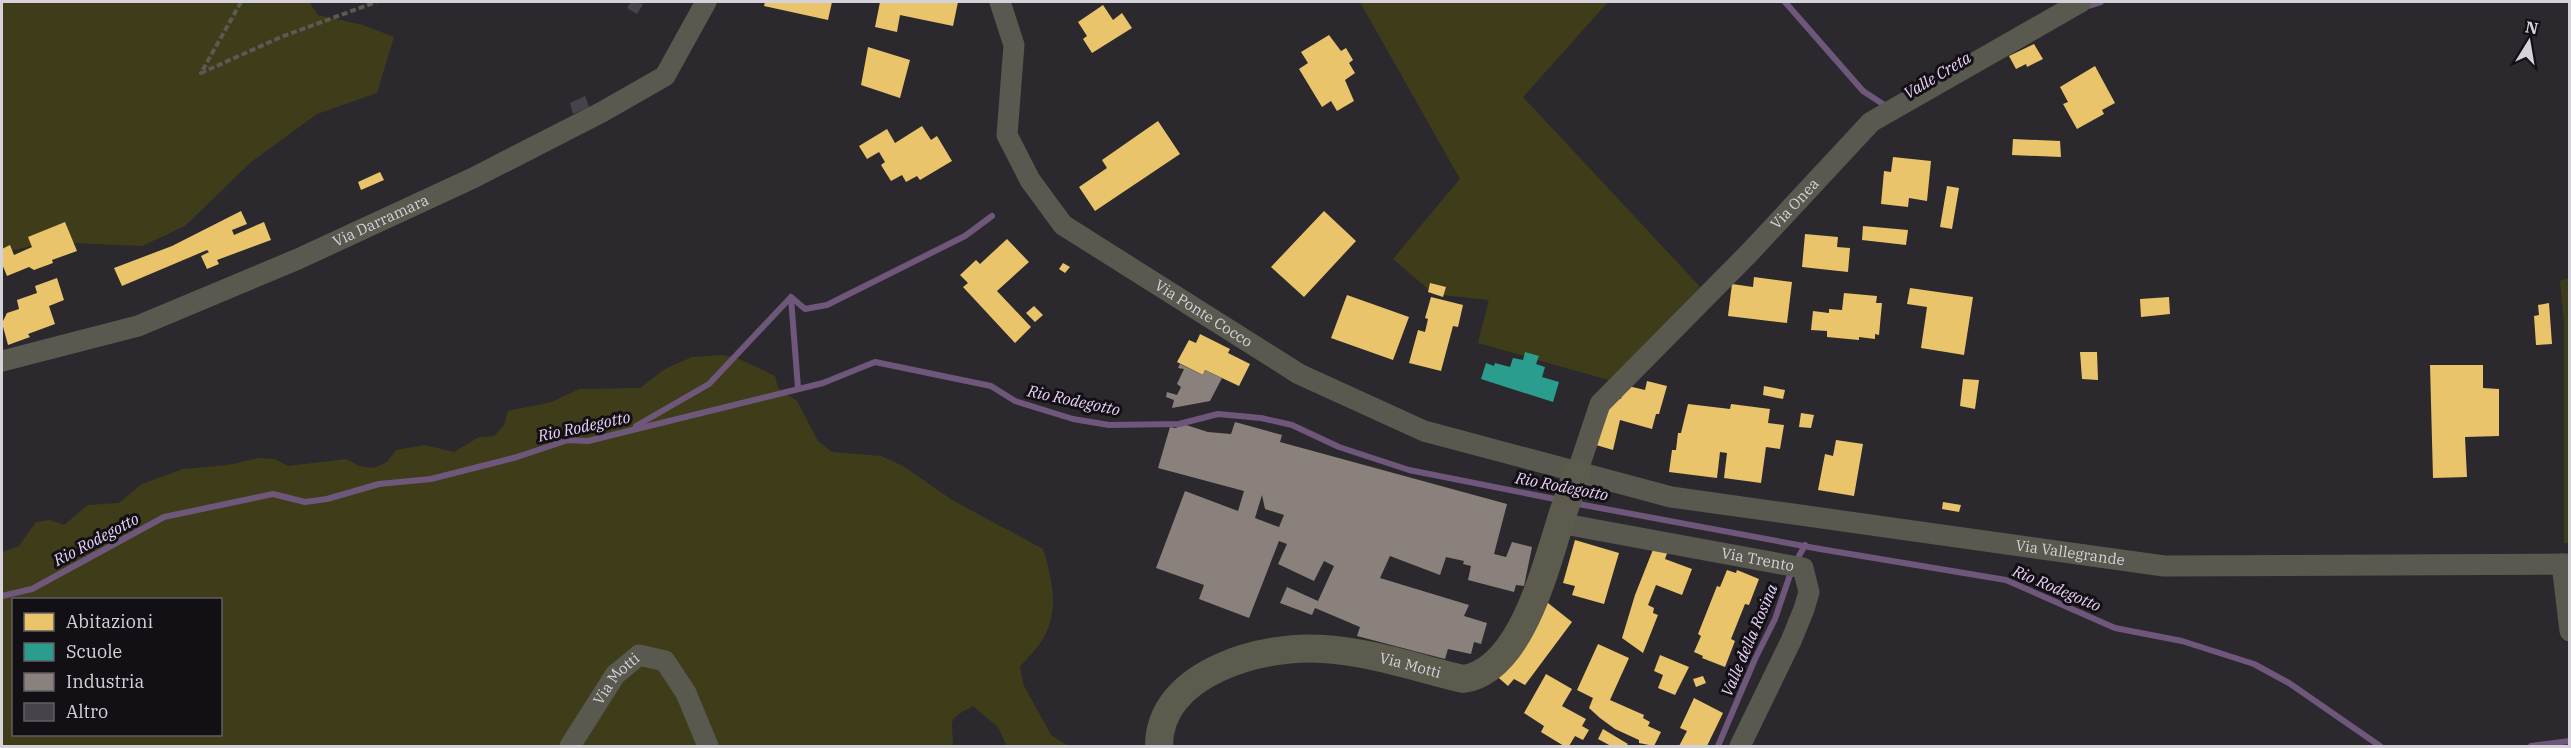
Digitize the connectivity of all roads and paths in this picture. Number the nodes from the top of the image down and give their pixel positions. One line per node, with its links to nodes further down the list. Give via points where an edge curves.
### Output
1 (241, 2): 2 (path, via 201,73 281,37)
2 (376, 2)
3 (706, 2): 6 (street, Via Darramara, via 665,75 506,162 298,259 138,326)
4 (1000, 2): 7 (street, Via Ponte Cocco, via 1014,45 1007,135 1030,180 1063,225 1299,374)
5 (2081, 2): 7 (street, Via Onea, via 1871,122 1600,404)
6 (2, 361)
7 (1568, 500): 8 (street, Via Vallegrande, via 1671,497 2164,566); 12 (street, Via Motti, via 1530,613 1488,671 1476,678 1463,679 1325,649 1257,655 1207,672 1178,696 1167,713); 13 (street, Via Trento, via 1794,566 1809,592 1791,641)
8 (2566, 564): 9 (street)
9 (2570, 631)
10 (570, 747): 11 (street, Via Motti, via 615,675 639,655 665,661 686,693)
11 (708, 747)
12 (1159, 747)
13 (1740, 747)

